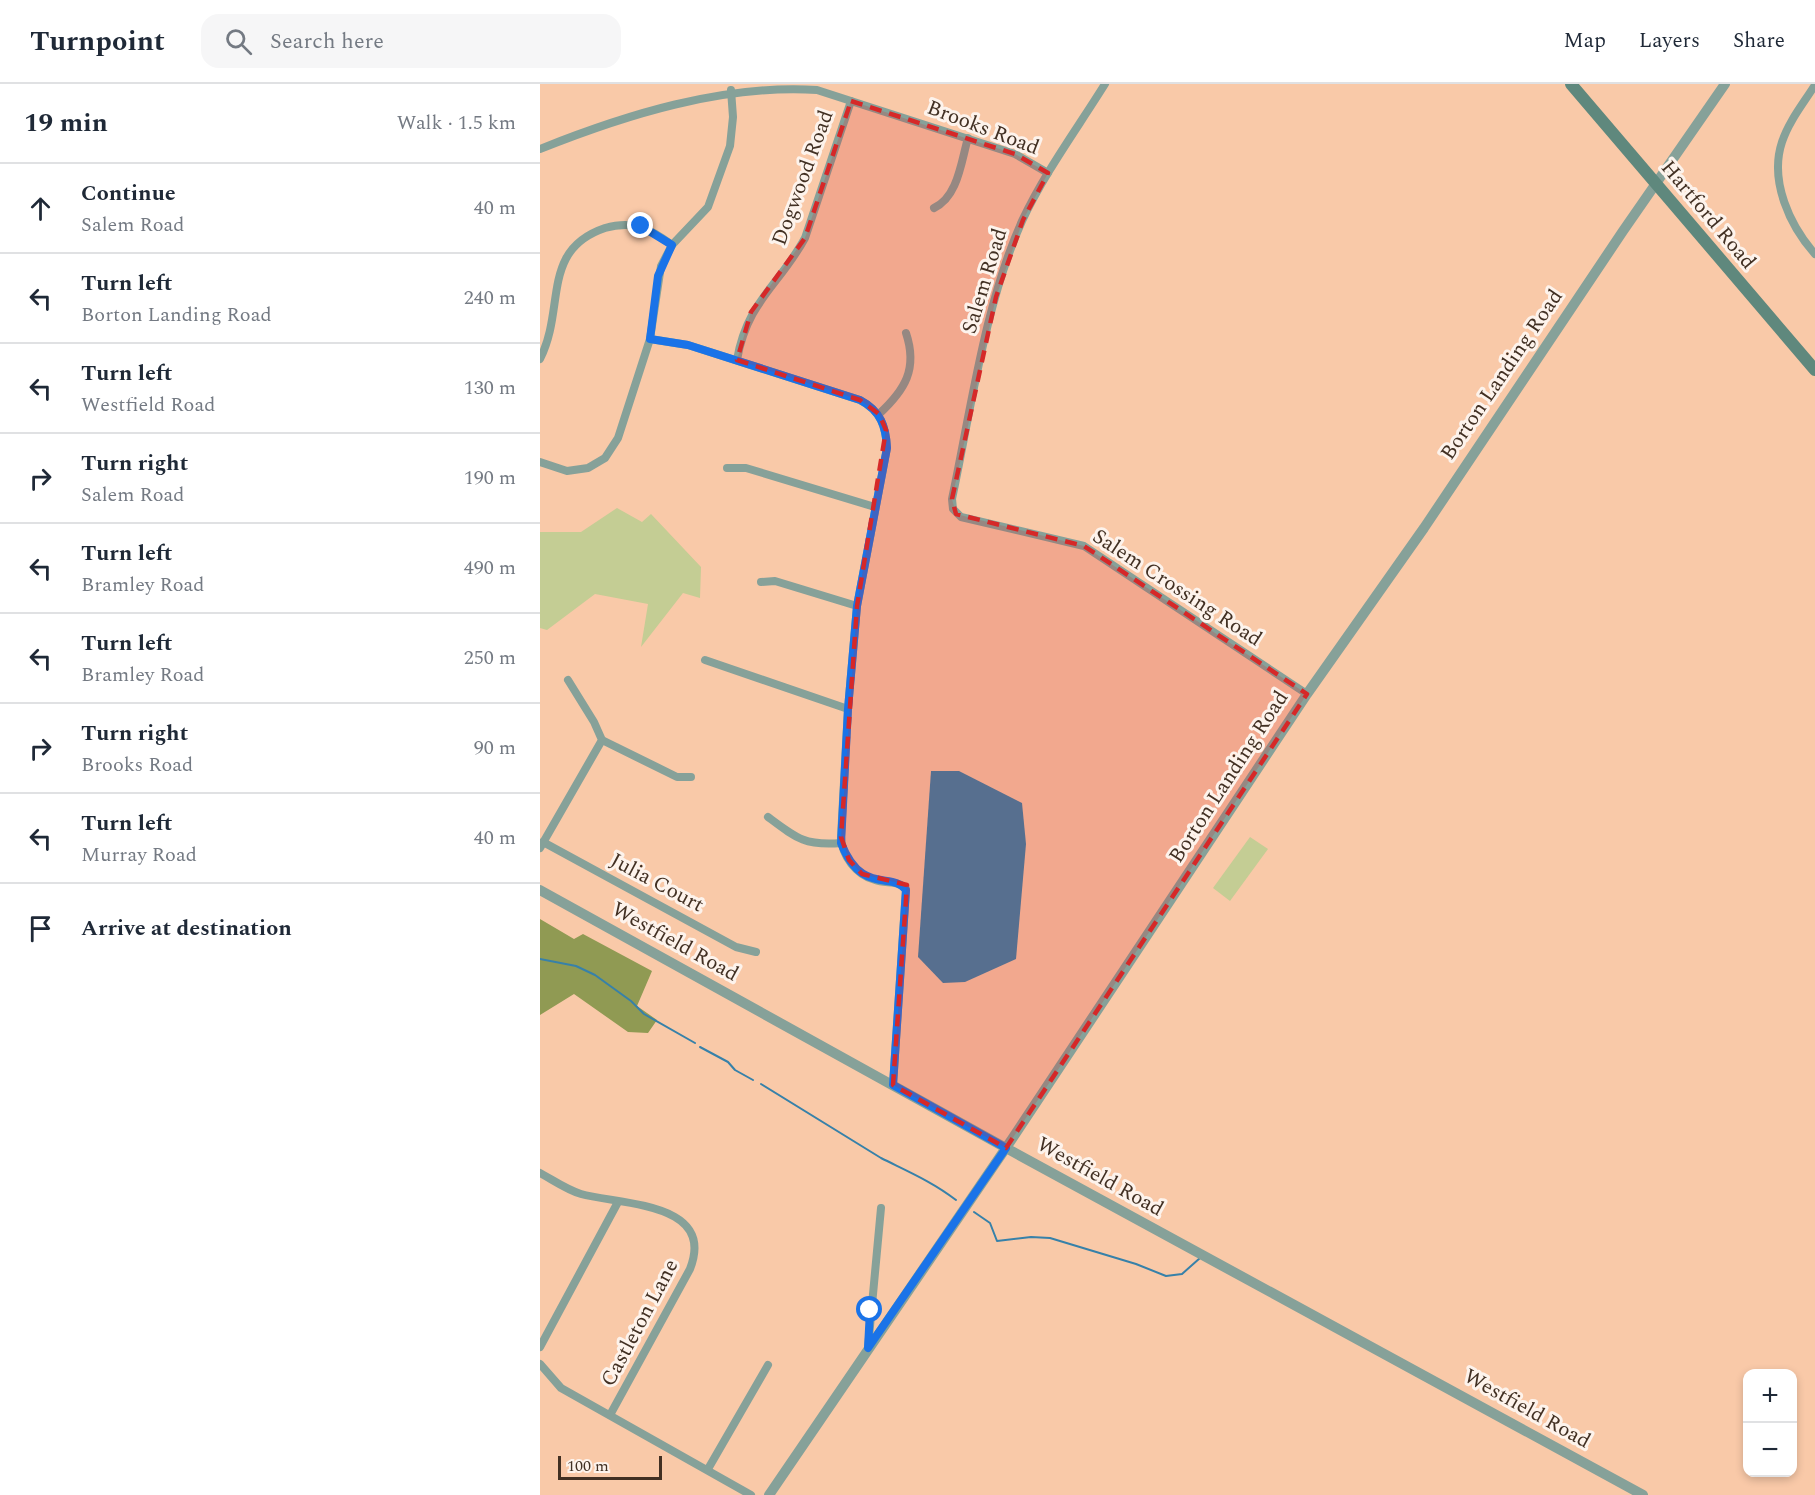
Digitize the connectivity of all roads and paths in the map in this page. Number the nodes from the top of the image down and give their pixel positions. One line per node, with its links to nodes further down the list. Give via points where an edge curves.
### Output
1 (1105, 84): 9 (street, Salem Road)
2 (1571, 84): 10 (main road, Hartford Road)
3 (1725, 84): 10 (street, Borton Landing Road)
4 (1815, 85): 13 (street, via 1793,117 1781,143 1779,162 1780,187 1789,213 1799,237)
5 (731, 90): 6 (street, Brooks Road, via 797,86); 8 (street, Brooks Road, via 675,100); 12 (street, via 729,146 708,207)
6 (851, 101): 7 (street, Brooks Road); 17 (street, Dogwood Road, via 805,238 751,312)
7 (968, 138): 9 (street, Brooks Road, via 1015,154); 11 (street, via 955,186 945,203)
8 (540, 149)
9 (1048, 172): 23 (street, Salem Road, via 1023,220 1001,276 954,487)
10 (1656, 184): 18 (main road, Hartford Road); 28 (street, Borton Landing Road)
11 (934, 208)
12 (672, 245): 15 (street, via 658,276); 16 (street, via 630,223 596,231 573,244 557,274 550,329)
13 (1815, 254)
14 (906, 333): 19 (street, via 911,349 905,384 898,397)
15 (650, 339): 17 (street, via 688,345); 20 (street, via 618,438 605,458 574,471)
16 (540, 359)
17 (737, 360): 19 (street, via 860,400)
18 (1815, 370)
19 (879, 414): 22 (street, via 886,430 887,448)
20 (540, 462)
21 (727, 468): 22 (street, via 746,468)
22 (875, 507): 25 (street)
23 (953, 509): 28 (street, Salem Crossing Road, via 961,517 1084,546)
24 (760, 582): 25 (street, via 775,581)
25 (857, 606): 29 (street)
26 (705, 660): 29 (street)
27 (568, 681): 30 (street)
28 (1307, 694): 38 (street, Borton Landing Road)
29 (848, 709): 33 (street)
30 (602, 740): 31 (street, via 677,777); 34 (street)
31 (691, 777)
32 (768, 817): 33 (street, via 802,841)
33 (841, 843): 37 (street, via 862,874 903,886 907,893)
34 (542, 845): 36 (street, Julia Court, via 736,946)
35 (540, 890): 37 (street, Westfield Road)
36 (756, 952)
37 (893, 1085): 38 (street, Westfield Road)
38 (1006, 1148): 43 (street, Borton Landing Road); 50 (street, Westfield Road)
39 (540, 1173): 40 (street, Castleton Lane, via 577,1193)
40 (618, 1202): 42 (street); 46 (street, Castleton Lane, via 675,1216 689,1229 695,1250 690,1269)
41 (881, 1208): 43 (street)
42 (540, 1347)
43 (868, 1348): 49 (street, Borton Landing Road)
44 (540, 1364): 46 (street, via 561,1388)
45 (768, 1365): 47 (street)
46 (610, 1415): 47 (street)
47 (708, 1469): 48 (street)
48 (751, 1495)
49 (770, 1495)
50 (1643, 1495)

